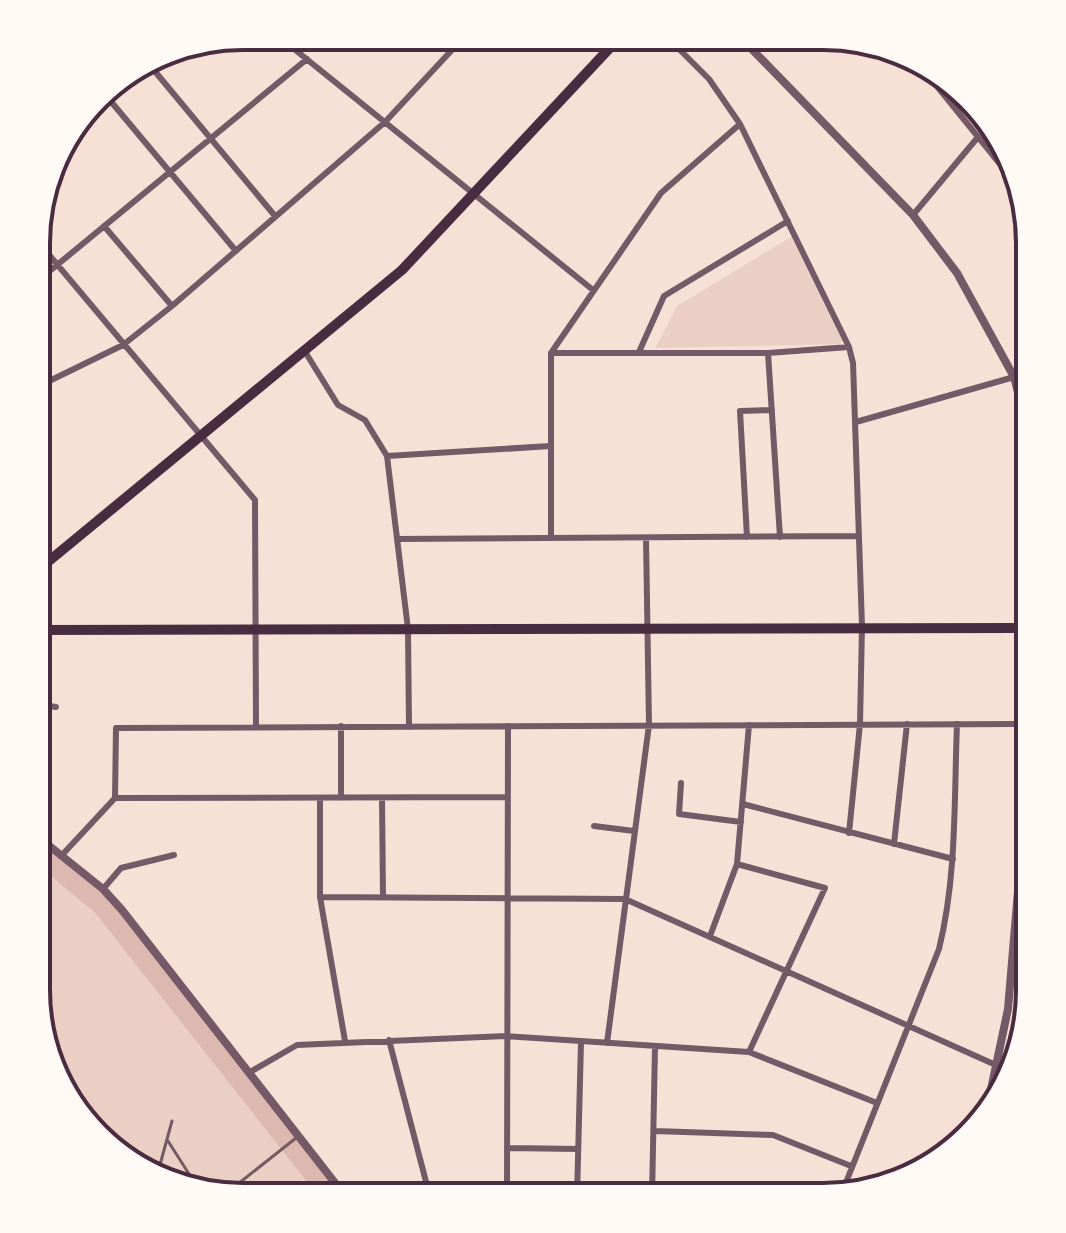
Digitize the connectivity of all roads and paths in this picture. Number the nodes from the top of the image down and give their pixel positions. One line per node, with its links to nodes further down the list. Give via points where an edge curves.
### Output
1 (296, 50): 6 (street)
2 (452, 50): 10 (street)
3 (608, 50): 17 (highway)
4 (680, 50): 11 (street, via 709,79)
5 (753, 50): 18 (street)
6 (307, 59): 10 (street); 13 (street)
7 (155, 72): 13 (street)
8 (944, 94): 12 (street)
9 (112, 102): 16 (street)
10 (385, 122): 17 (street); 19 (street)
11 (740, 124): 20 (street); 26 (street, via 661,193)
12 (978, 137): 14 (street); 18 (street)
13 (210, 138): 16 (street); 19 (street)
14 (994, 157): 15 (street)
15 (997, 160)
16 (170, 172): 21 (street); 22 (street)
17 (474, 196): 26 (street); 30 (highway, via 402,270)
18 (913, 215): 34 (street, via 957,273)
19 (275, 216): 22 (street)
20 (788, 221): 29 (street); 31 (street, via 664,296)
21 (104, 226): 24 (street); 27 (street)
22 (236, 251): 27 (street)
23 (50, 256): 24 (street)
24 (57, 264): 25 (street); 28 (street)
25 (50, 270)
26 (593, 290): 32 (street)
27 (172, 306): 28 (street)
28 (123, 345): 35 (street); 39 (street)
29 (849, 347): 33 (street); 38 (street)
30 (304, 350): 39 (highway); 41 (street, via 338,405 365,420)
31 (639, 352): 32 (street); 33 (street)
32 (551, 353): 40 (street)
33 (768, 353): 37 (street)
34 (1014, 377): 36 (street); 38 (street)
35 (50, 381)
36 (1016, 385)
37 (772, 410): 43 (street, via 740,411); 44 (street)
38 (856, 422): 42 (street)
39 (201, 437): 48 (highway); 54 (street, via 255,500)
40 (551, 446): 41 (street); 45 (street)
41 (387, 456): 47 (street)
42 (858, 536): 44 (street); 49 (street)
43 (747, 537): 44 (street); 46 (street)
44 (780, 537)
45 (551, 538): 46 (street); 47 (street)
46 (646, 538): 50 (street)
47 (397, 539): 52 (street)
48 (50, 560)
49 (862, 626): 50 (highway); 51 (highway); 57 (street)
50 (647, 627): 52 (highway); 62 (street)
51 (1016, 628)
52 (408, 629): 54 (highway); 66 (street)
53 (50, 630): 54 (highway)
54 (255, 630): 61 (street)
55 (50, 706): 56 (street)
56 (56, 707)
57 (860, 724): 58 (street); 63 (street); 77 (street)
58 (907, 724): 59 (street); 78 (street)
59 (957, 724): 60 (street); 82 (street)
60 (1016, 724)
61 (256, 725): 64 (street); 69 (street, via 116,728)
62 (649, 725): 63 (street); 65 (street); 76 (street)
63 (749, 725): 73 (street)
64 (341, 726): 66 (street); 70 (street)
65 (508, 726): 66 (street); 68 (street)
66 (409, 727)
67 (681, 783): 74 (street, via 679,814)
68 (507, 797): 71 (street); 85 (street)
69 (115, 798): 72 (street); 80 (street)
70 (341, 798): 71 (street); 72 (street)
71 (382, 798): 87 (street)
72 (320, 799): 86 (street)
73 (743, 804): 74 (street); 77 (street)
74 (741, 822): 83 (street)
75 (594, 826): 76 (street)
76 (634, 831): 88 (street)
77 (849, 833): 78 (street)
78 (894, 844): 82 (street)
79 (50, 846): 80 (street)
80 (62, 855): 84 (street)
81 (174, 855): 84 (street, via 121,868)
82 (953, 859): 92 (street, via 939,949)
83 (737, 864): 90 (street); 91 (street, via 825,888)
84 (103, 889): 101 (street)
85 (507, 896): 87 (street); 88 (street); 93 (street)
86 (320, 897): 87 (street); 95 (street)
87 (383, 897)
88 (625, 899): 90 (street); 97 (street)
89 (1016, 914): 100 (street)
90 (710, 936): 91 (street)
91 (785, 970): 92 (street); 99 (street)
92 (910, 1028): 100 (street); 103 (street)
93 (506, 1036): 94 (street); 96 (street); 108 (street)
94 (389, 1040): 95 (street); 116 (street)
95 (345, 1041): 101 (street, via 297,1045)
96 (581, 1042): 97 (street); 109 (street)
97 (607, 1043): 98 (street)
98 (655, 1047): 99 (street); 105 (street)
99 (749, 1052): 103 (street)
100 (997, 1067): 102 (street)
101 (250, 1072): 106 (street)
102 (994, 1078)
103 (877, 1103): 111 (street)
104 (172, 1121): 107 (lane)
105 (655, 1131): 111 (street, via 773,1135); 119 (street)
106 (299, 1135): 114 (lane); 115 (street)
107 (168, 1140): 110 (lane); 112 (lane)
108 (507, 1148): 109 (street); 117 (street)
109 (578, 1149): 118 (street)
110 (160, 1164)
111 (851, 1166): 113 (street)
112 (190, 1175)
113 (846, 1181)
114 (239, 1183)
115 (335, 1183)
116 (426, 1183)
117 (507, 1183)
118 (577, 1183)
119 (653, 1183)

